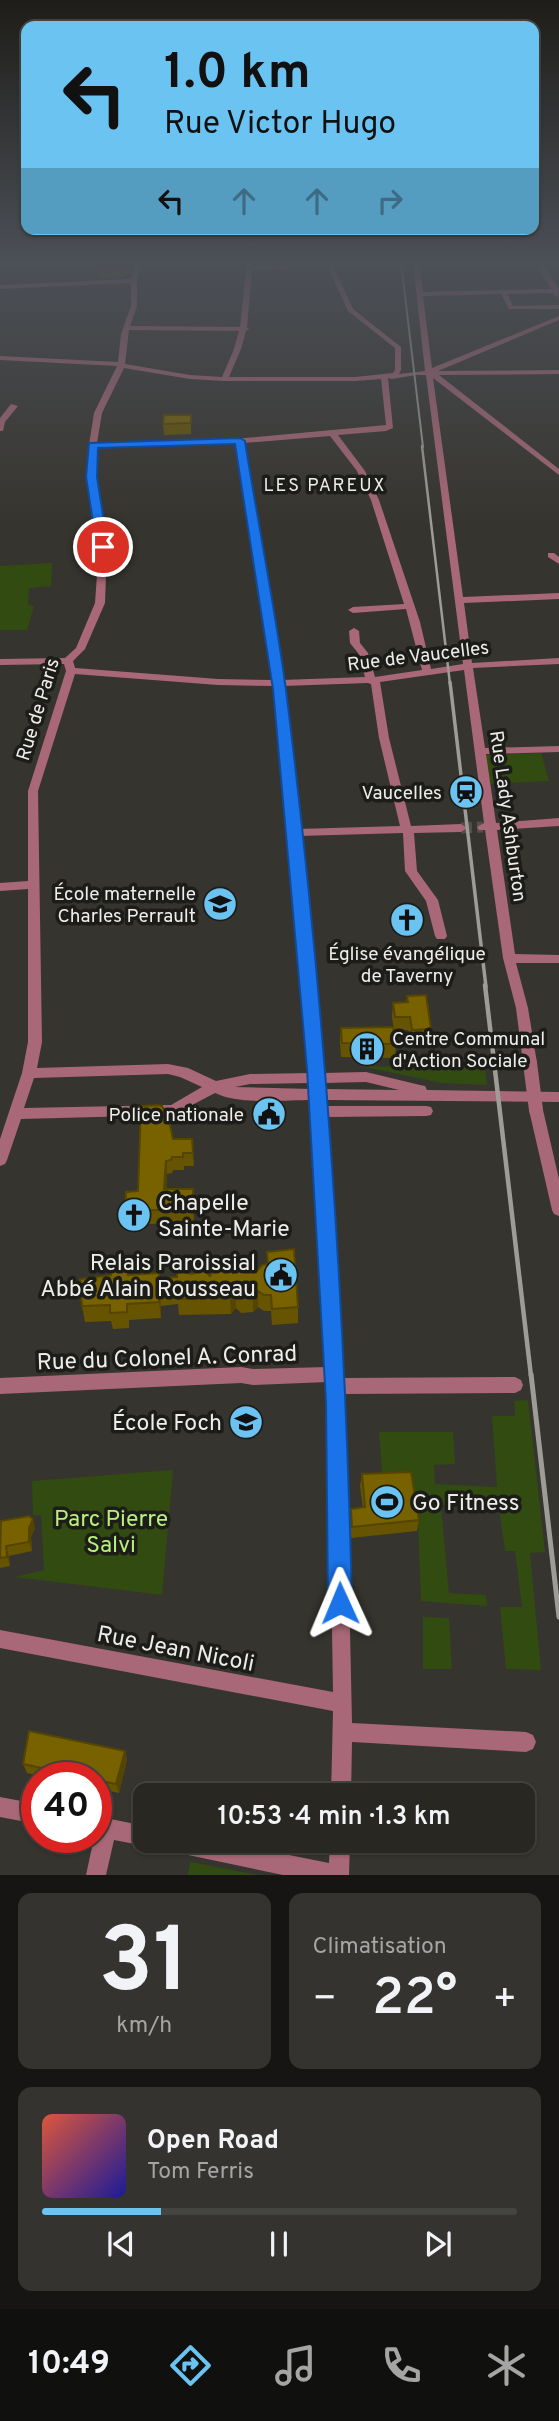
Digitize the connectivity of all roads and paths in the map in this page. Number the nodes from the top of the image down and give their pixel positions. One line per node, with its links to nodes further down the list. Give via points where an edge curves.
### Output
1 (123, 350): 7 (street, Rue de Paris)
2 (239, 350): 11 (street)
3 (396, 350): 9 (street)
4 (427, 350): 10 (street)
5 (482, 350): 10 (street)
6 (0, 358): 7 (street)
7 (121, 366): 11 (street); 19 (street, Rue de Paris, via 98,413)
8 (559, 372): 10 (street)
9 (392, 374): 10 (street); 11 (street); 17 (street, via 389,427)
10 (430, 375): 12 (street); 15 (street)
11 (225, 379)
12 (443, 379): 14 (street)
13 (14, 405): 16 (street)
14 (494, 420): 21 (street)
15 (435, 425): 24 (street, Rue Lady Ashburton)
16 (0, 429)
17 (333, 434): 18 (street); 25 (street, via 361,471 374,500)
18 (240, 441): 19 (street); 34 (street)
19 (93, 442): 30 (street, Rue de Paris, via 92,477 103,547 100,603)
20 (559, 458): 21 (street)
21 (543, 460): 22 (street)
22 (559, 473)
23 (559, 596): 24 (street)
24 (458, 600): 31 (street, Rue Lady Ashburton)
25 (410, 606): 26 (street); 32 (street)
26 (353, 610)
27 (354, 631): 33 (street)
28 (559, 661): 31 (street, Rue de Vaucelles)
29 (0, 662): 30 (street)
30 (69, 666): 34 (street, Rue de Vaucelles); 42 (street, Rue de Paris, via 34,783)
31 (468, 667): 32 (street, Rue de Vaucelles); 36 (street, Rue Lady Ashburton)
32 (427, 672): 33 (street, Rue de Vaucelles)
33 (373, 680): 34 (street, Rue de Vaucelles); 40 (street)
34 (278, 683): 41 (street)
35 (559, 749): 36 (street)
36 (480, 751): 38 (street, Rue Lady Ashburton)
37 (559, 822): 38 (street)
38 (487, 827): 45 (street, Rue Lady Ashburton)
39 (461, 828): 40 (street)
40 (407, 829): 41 (street); 44 (street, via 411,871 432,900)
41 (294, 832): 48 (street)
42 (33, 885): 43 (street); 47 (street, Rue de Paris, via 36,1033)
43 (0, 887)
44 (441, 936)
45 (509, 958): 46 (street); 57 (street, Rue Lady Ashburton, bridge)
46 (559, 959)
47 (29, 1073): 49 (street, via 168,1069); 55 (street, Rue de Paris)
48 (317, 1077): 49 (street, via 250,1079); 50 (street); 51 (street, via 375,1078)
49 (213, 1087): 50 (street, via 234,1093); 55 (street, via 173,1110)
50 (318, 1093): 51 (street); 54 (street)
51 (433, 1094): 52 (street)
52 (559, 1097)
53 (426, 1111): 54 (street)
54 (319, 1112): 58 (street)
55 (14, 1114): 56 (street, Rue de Paris)
56 (0, 1160)
57 (559, 1210)
58 (335, 1380): 59 (street); 60 (street, Rue du Colonel A. Conrad, via 241,1375); 62 (street)
59 (514, 1384)
60 (0, 1386)
61 (0, 1639): 62 (street, Rue Jean Nicoli)
62 (343, 1703): 63 (street)
63 (342, 1732): 64 (street); 65 (street)
64 (526, 1742)
65 (341, 1783)
66 (0, 1807): 67 (street)
67 (21, 1811)
68 (112, 1829): 69 (street)
69 (133, 1833)
70 (99, 1853): 73 (street)
71 (227, 1853): 74 (street)
72 (340, 1853): 75 (street)
73 (96, 1875)
74 (334, 1875)
75 (339, 1875)

